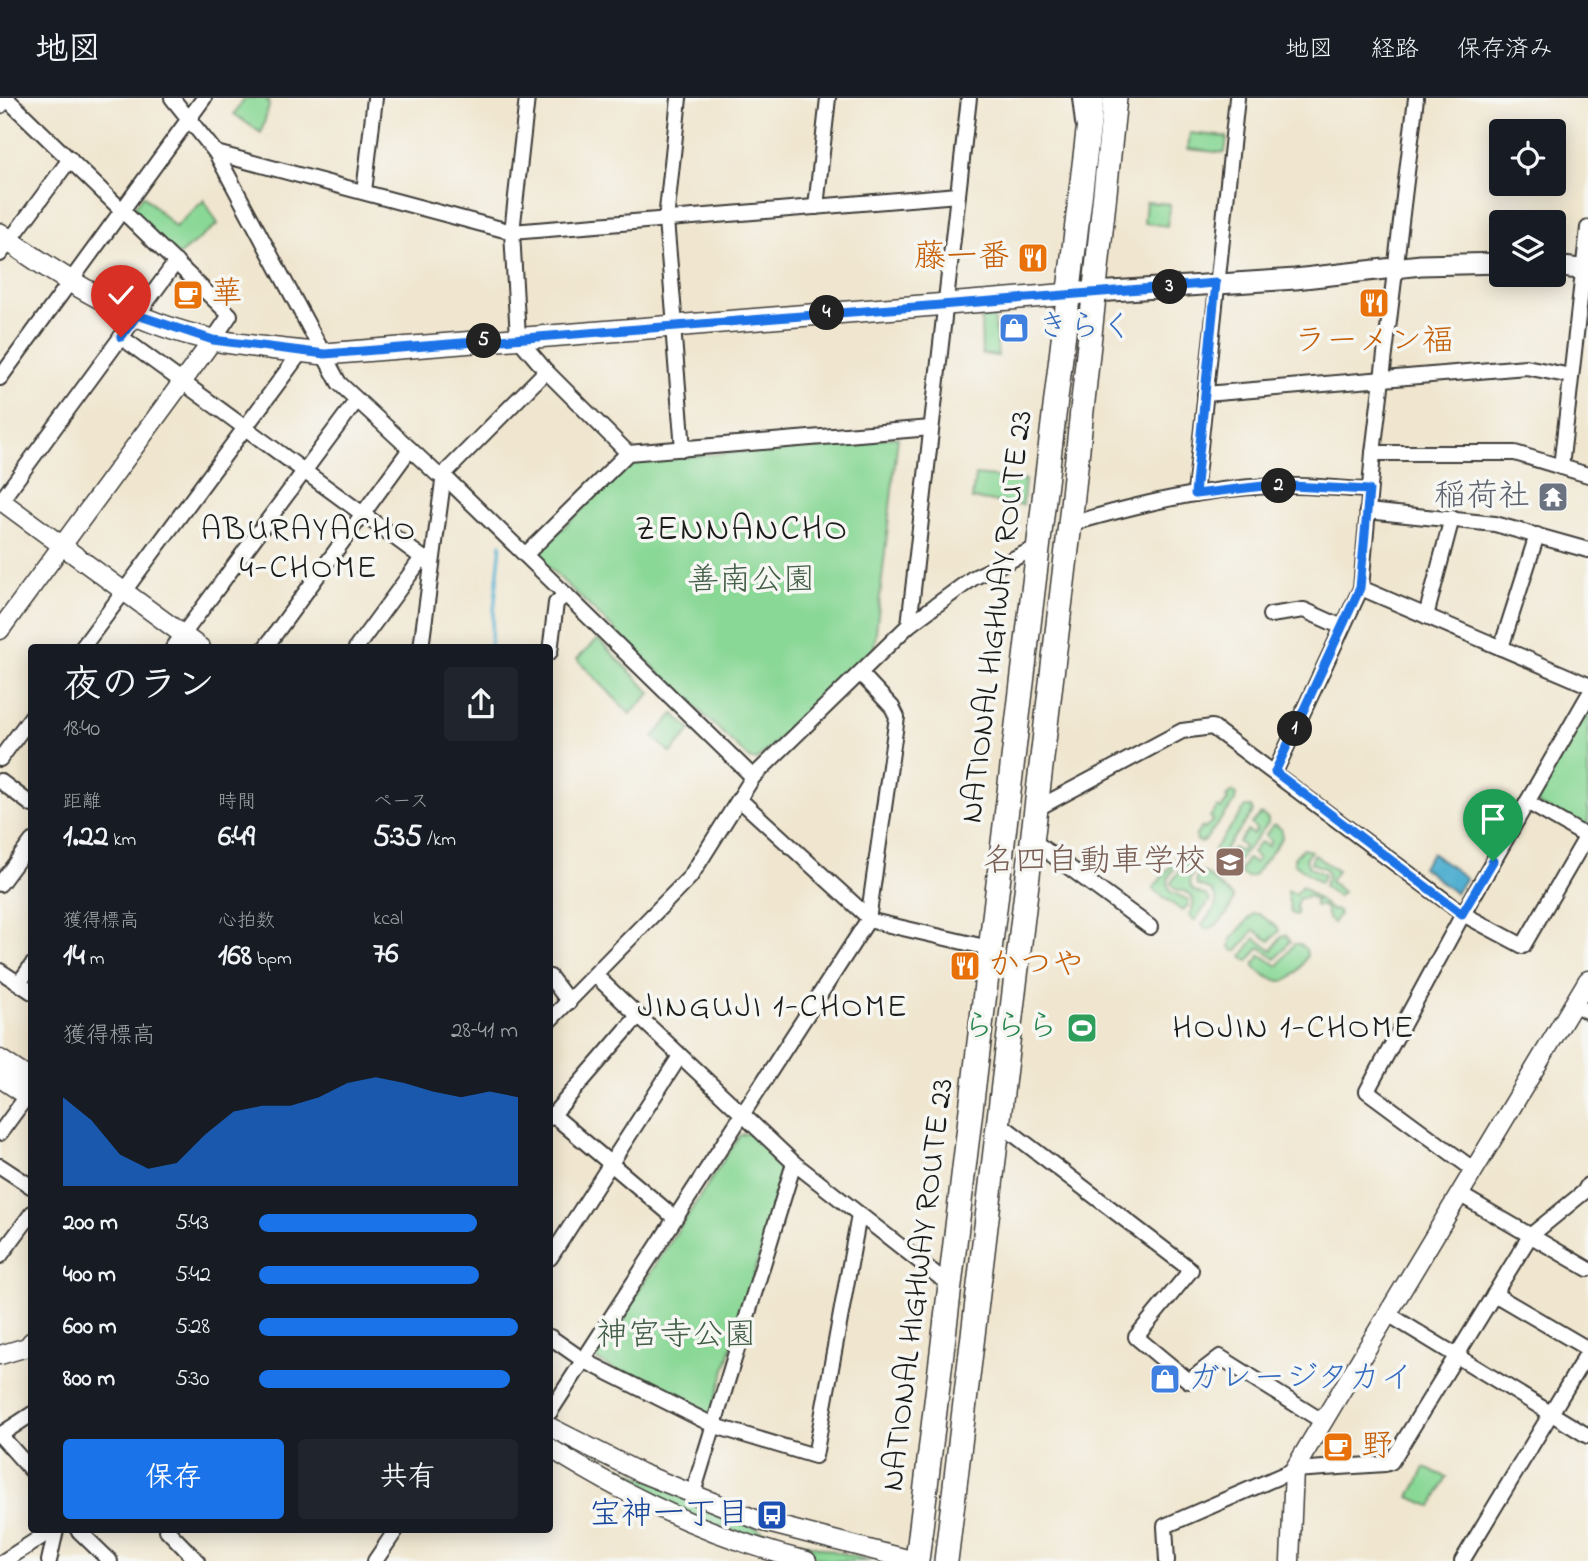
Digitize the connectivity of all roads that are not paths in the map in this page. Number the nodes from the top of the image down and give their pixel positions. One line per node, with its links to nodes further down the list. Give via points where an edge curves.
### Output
1 (5, 98): 15 (street); 19 (street)
2 (172, 98): 16 (street)
3 (204, 98): 16 (street)
4 (375, 98): 20 (street)
5 (527, 98): 26 (street)
6 (679, 98): 24 (street)
7 (828, 98): 22 (street)
8 (969, 98): 21 (street)
9 (1080, 98): 17 (street)
10 (1093, 98): 17 (highway, NATIONAL HIGHWAY ROUTE 23)
11 (1115, 98): 17 (highway, NATIONAL HIGHWAY ROUTE 23)
12 (1123, 98): 17 (street)
13 (1237, 98): 34 (street)
14 (1416, 98): 31 (street)
15 (0, 104)
16 (189, 121): 18 (street); 23 (street)
17 (1097, 150): 35 (highway, NATIONAL HIGHWAY ROUTE 23); 36 (highway, NATIONAL HIGHWAY ROUTE 23)
18 (216, 153): 20 (street); 44 (street)
19 (70, 159): 23 (street); 27 (street)
20 (364, 192): 26 (street)
21 (958, 194): 22 (street); 37 (street)
22 (816, 207): 24 (street)
23 (123, 210): 28 (street); 33 (street)
24 (666, 220): 26 (street); 39 (street)
25 (1588, 229): 32 (street)
26 (512, 232): 41 (street)
27 (3, 243): 33 (main road)
28 (176, 262): 38 (street); 42 (street, via 230,315)
29 (1489, 263): 31 (main road)
30 (1566, 268): 32 (main road)
31 (1394, 269): 34 (main road); 48 (street)
32 (1586, 270): 46 (street)
33 (71, 283): 38 (main road); 47 (street)
34 (1216, 283): 35 (main road); 50 (street)
35 (1096, 292): 36 (main road); 68 (highway, NATIONAL HIGHWAY ROUTE 23)
36 (1068, 294): 37 (main road); 71 (highway, NATIONAL HIGHWAY ROUTE 23)
37 (946, 304): 39 (main road); 53 (street)
38 (137, 315): 40 (street); 42 (main road)
39 (674, 326): 41 (main road); 55 (street)
40 (121, 337): 49 (street); 64 (street)
41 (518, 338): 44 (main road); 45 (street)
42 (213, 340): 43 (main road); 49 (street)
43 (301, 352): 44 (main road); 52 (street)
44 (325, 354): 51 (street, via 339,383)
45 (546, 371): 56 (street); 61 (street)
46 (1571, 376): 48 (street, via 1526,367); 58 (street)
47 (0, 378)
48 (1382, 379): 50 (street); 57 (street)
49 (182, 382): 52 (street); 70 (street)
50 (1205, 394): 63 (street)
51 (357, 400): 54 (street); 59 (street)
52 (245, 428): 59 (street); 76 (street)
53 (931, 428): 55 (street); 80 (street)
54 (410, 449): 61 (street); 66 (street)
55 (683, 449): 56 (street)
56 (628, 453): 73 (street)
57 (1373, 453): 58 (street, via 1515,453); 62 (street)
58 (1561, 467): 60 (street)
59 (304, 471): 66 (street); 83 (street)
60 (1588, 475)
61 (444, 476): 73 (street); 74 (street)
62 (1369, 490): 63 (street, via 1272,485); 65 (street)
63 (1195, 494): 68 (street)
64 (0, 501): 70 (street)
65 (1367, 511): 67 (street); 75 (street)
66 (362, 514): 74 (street); 85 (street)
67 (1452, 518): 69 (street); 79 (street)
68 (1070, 524): 101 (highway, NATIONAL HIGHWAY ROUTE 23)
69 (1537, 535): 72 (street); 89 (street)
70 (62, 546): 76 (street); 82 (street)
71 (1040, 546): 80 (street, via 973,578); 109 (highway, NATIONAL HIGHWAY ROUTE 23)
72 (1588, 550)
73 (524, 555): 77 (street)
74 (427, 561): 86 (street); 87 (street)
75 (1360, 588): 79 (street); 81 (street)
76 (124, 591): 83 (street); 84 (street)
77 (565, 595): 88 (street, via 556,603); 96 (street)
78 (1270, 615): 81 (street, via 1304,610)
79 (1426, 616): 89 (street)
80 (909, 625): 90 (street)
81 (1342, 627): 95 (street)
82 (0, 630)
83 (178, 641)
84 (85, 644)
85 (268, 644)
86 (359, 644)
87 (421, 644)
88 (551, 644)
89 (1501, 648): 91 (street)
90 (860, 673): 96 (street); 107 (street, via 897,717)
91 (1588, 685)
92 (1588, 696): 100 (street)
93 (28, 721): 94 (street)
94 (0, 759)
95 (1275, 772): 101 (street, via 1212,727 1182,731); 106 (street)
96 (753, 777): 98 (street)
97 (0, 781): 99 (street)
98 (739, 799): 107 (street); 112 (street, via 690,877)
99 (28, 802)
100 (1527, 802): 102 (street); 106 (street)
101 (1036, 809): 103 (highway, NATIONAL HIGHWAY ROUTE 23)
102 (1587, 835): 106 (street, via 1523,946)
103 (1032, 840): 108 (street); 130 (highway, NATIONAL HIGHWAY ROUTE 23)
104 (28, 846): 105 (street)
105 (0, 884)
106 (1462, 914): 135 (street, via 1367,1091)
107 (868, 919): 109 (street); 128 (street)
108 (1150, 927)
109 (989, 948): 146 (highway, NATIONAL HIGHWAY ROUTE 23)
110 (0, 971): 115 (street)
111 (28, 971): 115 (street)
112 (595, 975): 117 (street); 119 (street)
113 (1588, 980): 118 (street)
114 (553, 981): 117 (street)
115 (19, 983): 116 (street)
116 (28, 989)
117 (569, 1002): 120 (street)
118 (1581, 1008): 135 (street)
119 (638, 1016): 121 (street); 127 (street)
120 (553, 1017)
121 (681, 1056): 128 (street); 133 (street)
122 (0, 1059): 124 (street)
123 (0, 1078): 125 (street)
124 (28, 1090)
125 (28, 1091)
126 (28, 1095): 131 (street)
127 (553, 1115)
128 (742, 1115): 132 (street); 141 (street)
129 (553, 1119): 133 (street)
130 (999, 1123): 158 (street, via 1191,1270 1136,1337 1189,1381 1220,1357); 179 (highway, NATIONAL HIGHWAY ROUTE 23)
131 (0, 1133)
132 (794, 1163): 139 (street); 159 (street)
133 (611, 1164): 141 (street); 143 (street)
134 (0, 1166): 136 (street)
135 (1474, 1170): 138 (street)
136 (28, 1184)
137 (1588, 1185): 142 (street)
138 (1459, 1194): 142 (street); 148 (street)
139 (859, 1214): 146 (street); 159 (street, via 815,1456)
140 (28, 1218): 144 (street)
141 (675, 1218): 154 (street)
142 (1530, 1236): 145 (street); 147 (street)
143 (553, 1253)
144 (0, 1256)
145 (1588, 1269)
146 (951, 1286): 178 (highway, NATIONAL HIGHWAY ROUTE 23)
147 (1494, 1294): 151 (street); 153 (street)
148 (1388, 1314): 153 (street); 158 (street)
149 (553, 1340): 154 (street)
150 (28, 1346): 152 (street)
151 (1588, 1351): 156 (street)
152 (0, 1355)
153 (1457, 1356): 156 (street); 165 (street, via 1391,1462)
154 (583, 1360): 155 (street); 159 (street)
155 (553, 1407)
156 (1551, 1413): 162 (street); 182 (street)
157 (28, 1417): 161 (street)
158 (1322, 1421): 165 (street)
159 (715, 1426): 166 (street)
160 (553, 1429): 166 (street, via 641,1473)
161 (0, 1435): 164 (street)
162 (1588, 1436)
163 (553, 1450): 172 (street, via 679,1518)
164 (28, 1466)
165 (1294, 1470): 180 (street, via 1165,1526); 181 (street)
166 (693, 1493): 178 (street, via 760,1521)
167 (49, 1533): 173 (street)
168 (54, 1533): 174 (street)
169 (81, 1533): 175 (street)
170 (170, 1533): 176 (street)
171 (394, 1533): 177 (street)
172 (797, 1560)
173 (4, 1561)
174 (49, 1561)
175 (110, 1561)
176 (197, 1561)
177 (375, 1561)
178 (916, 1561)
179 (946, 1561)
180 (1167, 1561)
181 (1290, 1561)
182 (1462, 1561)

